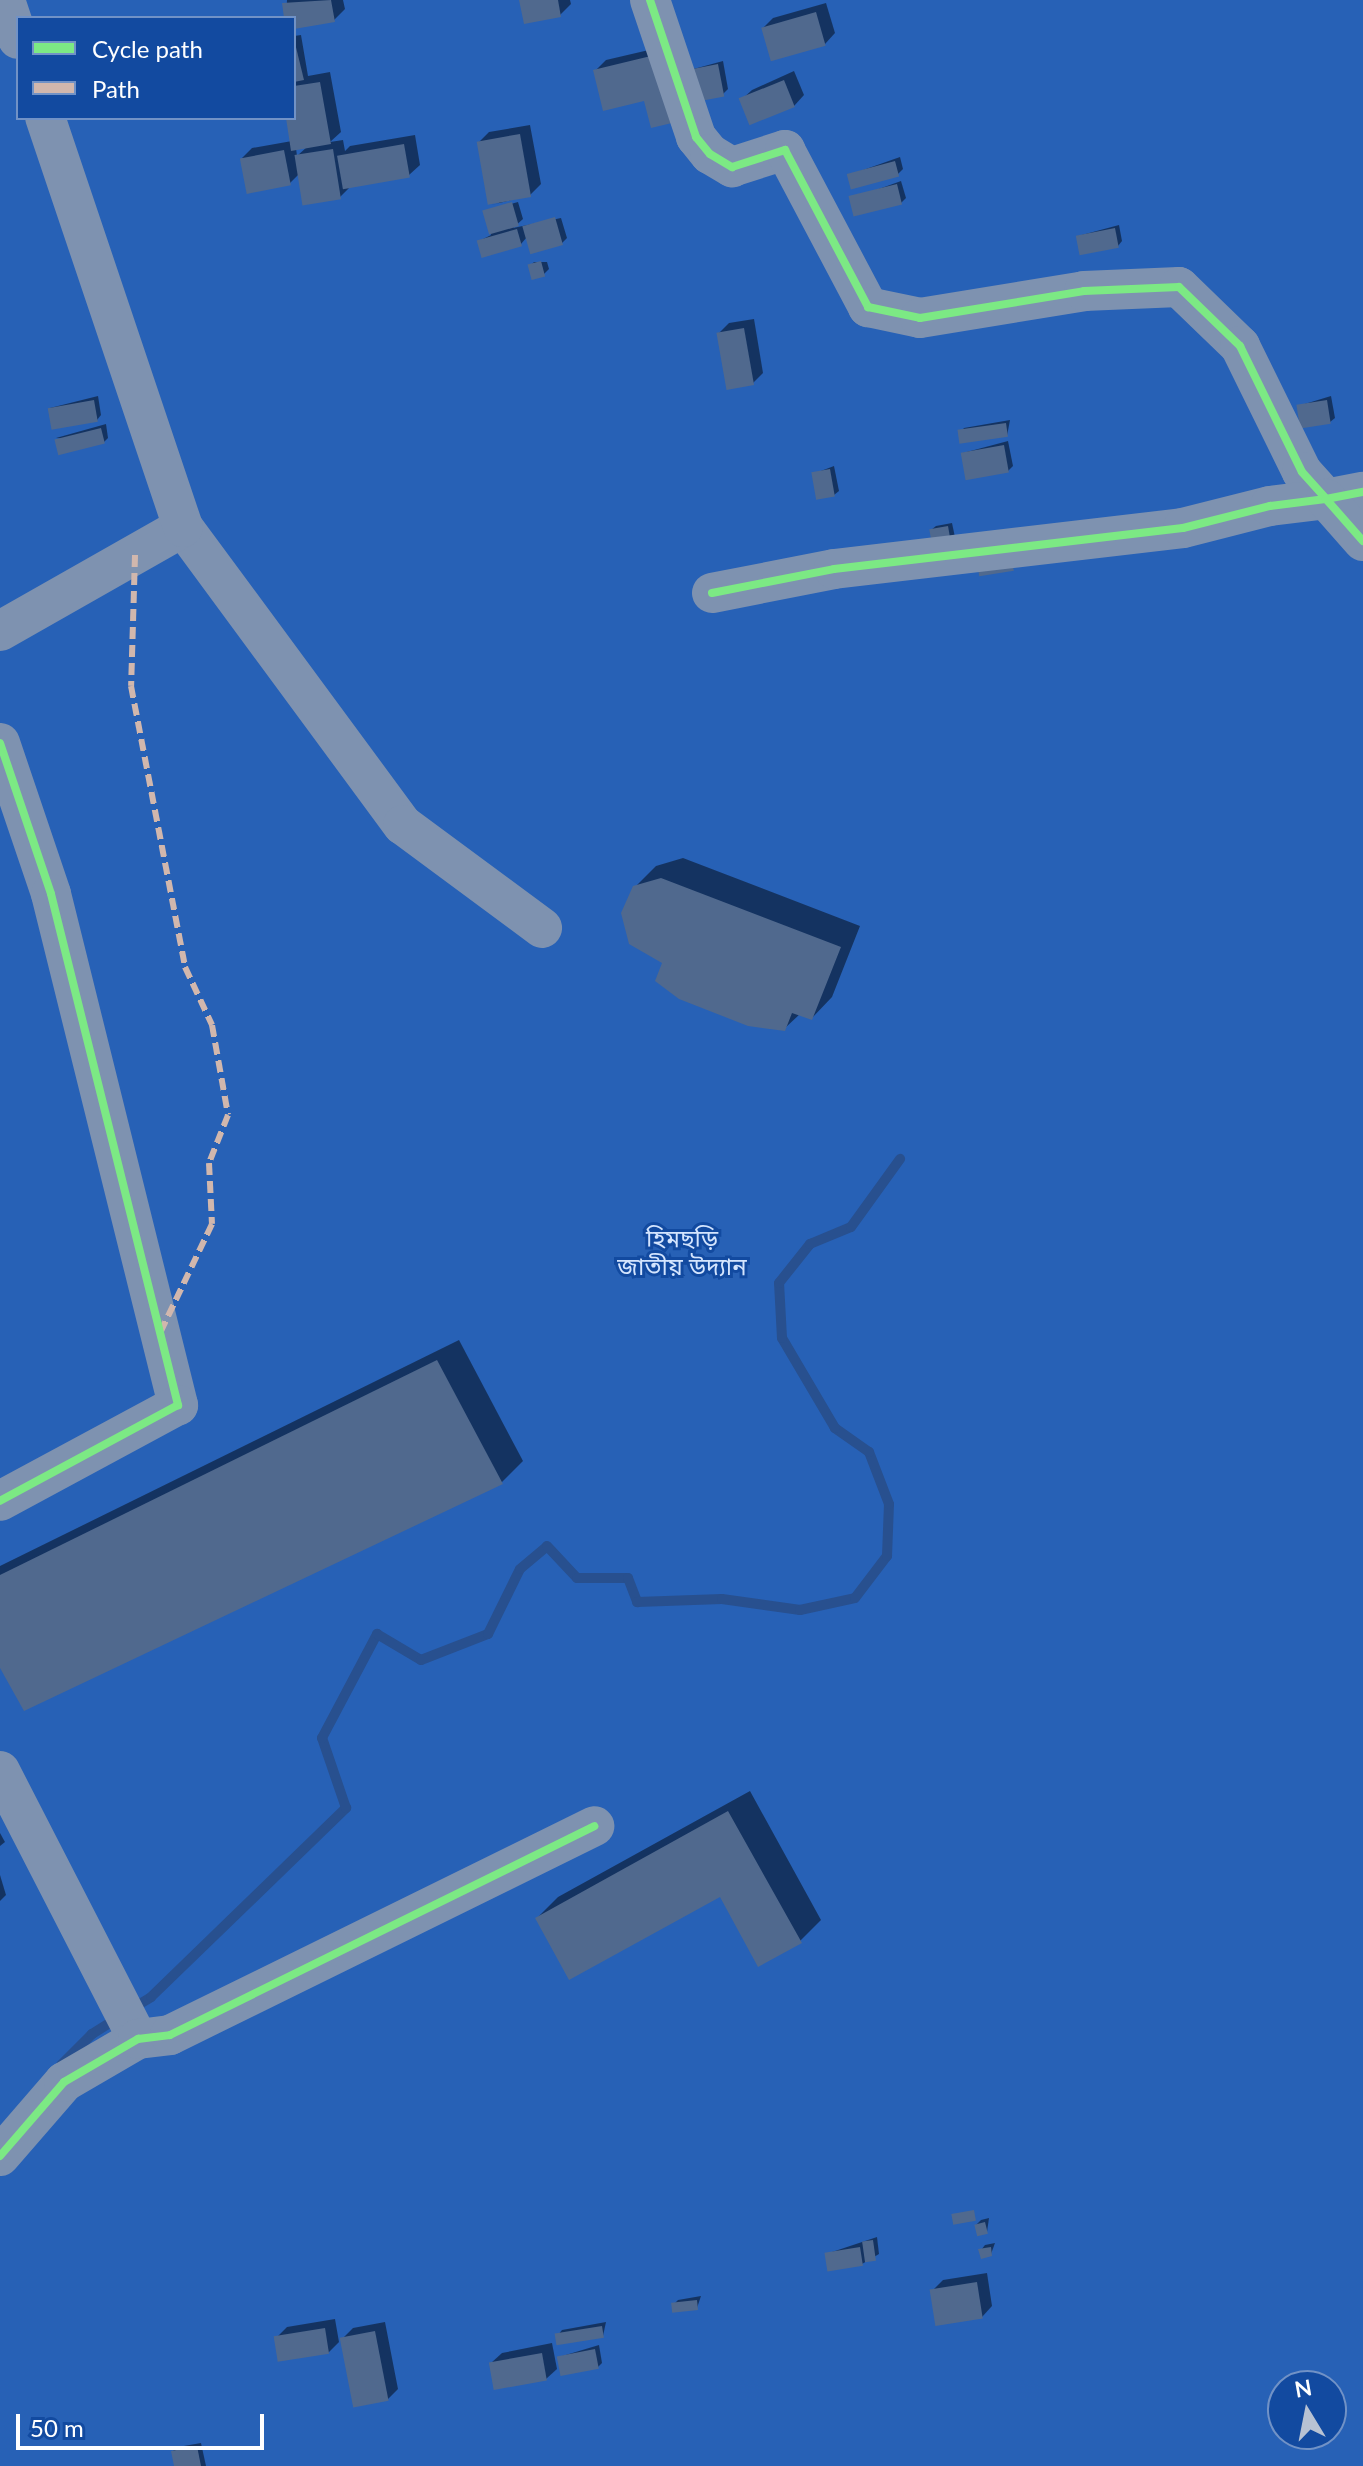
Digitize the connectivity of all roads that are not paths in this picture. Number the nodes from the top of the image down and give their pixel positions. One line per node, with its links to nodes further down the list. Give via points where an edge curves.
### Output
1 (5, 0): 3 (street)
2 (650, 0): 5 (street, via 696,137 710,154 732,167 785,150 868,307 920,318 1084,291 1179,287 1240,346 1302,472)
3 (16, 33)
4 (46, 120): 6 (street)
5 (1345, 495): 7 (street); 8 (street, via 1270,506 1183,528 834,569)
6 (183, 527): 9 (street); 11 (street, via 403,825)
7 (1363, 541)
8 (712, 593)
9 (0, 631)
10 (0, 743): 12 (street, via 51,894 178,1405)
11 (542, 928)
12 (0, 1501)
13 (0, 1771): 15 (street)
14 (594, 1826): 15 (street, via 170,2035)
15 (138, 2039): 16 (street, via 64,2082)
16 (0, 2156)

